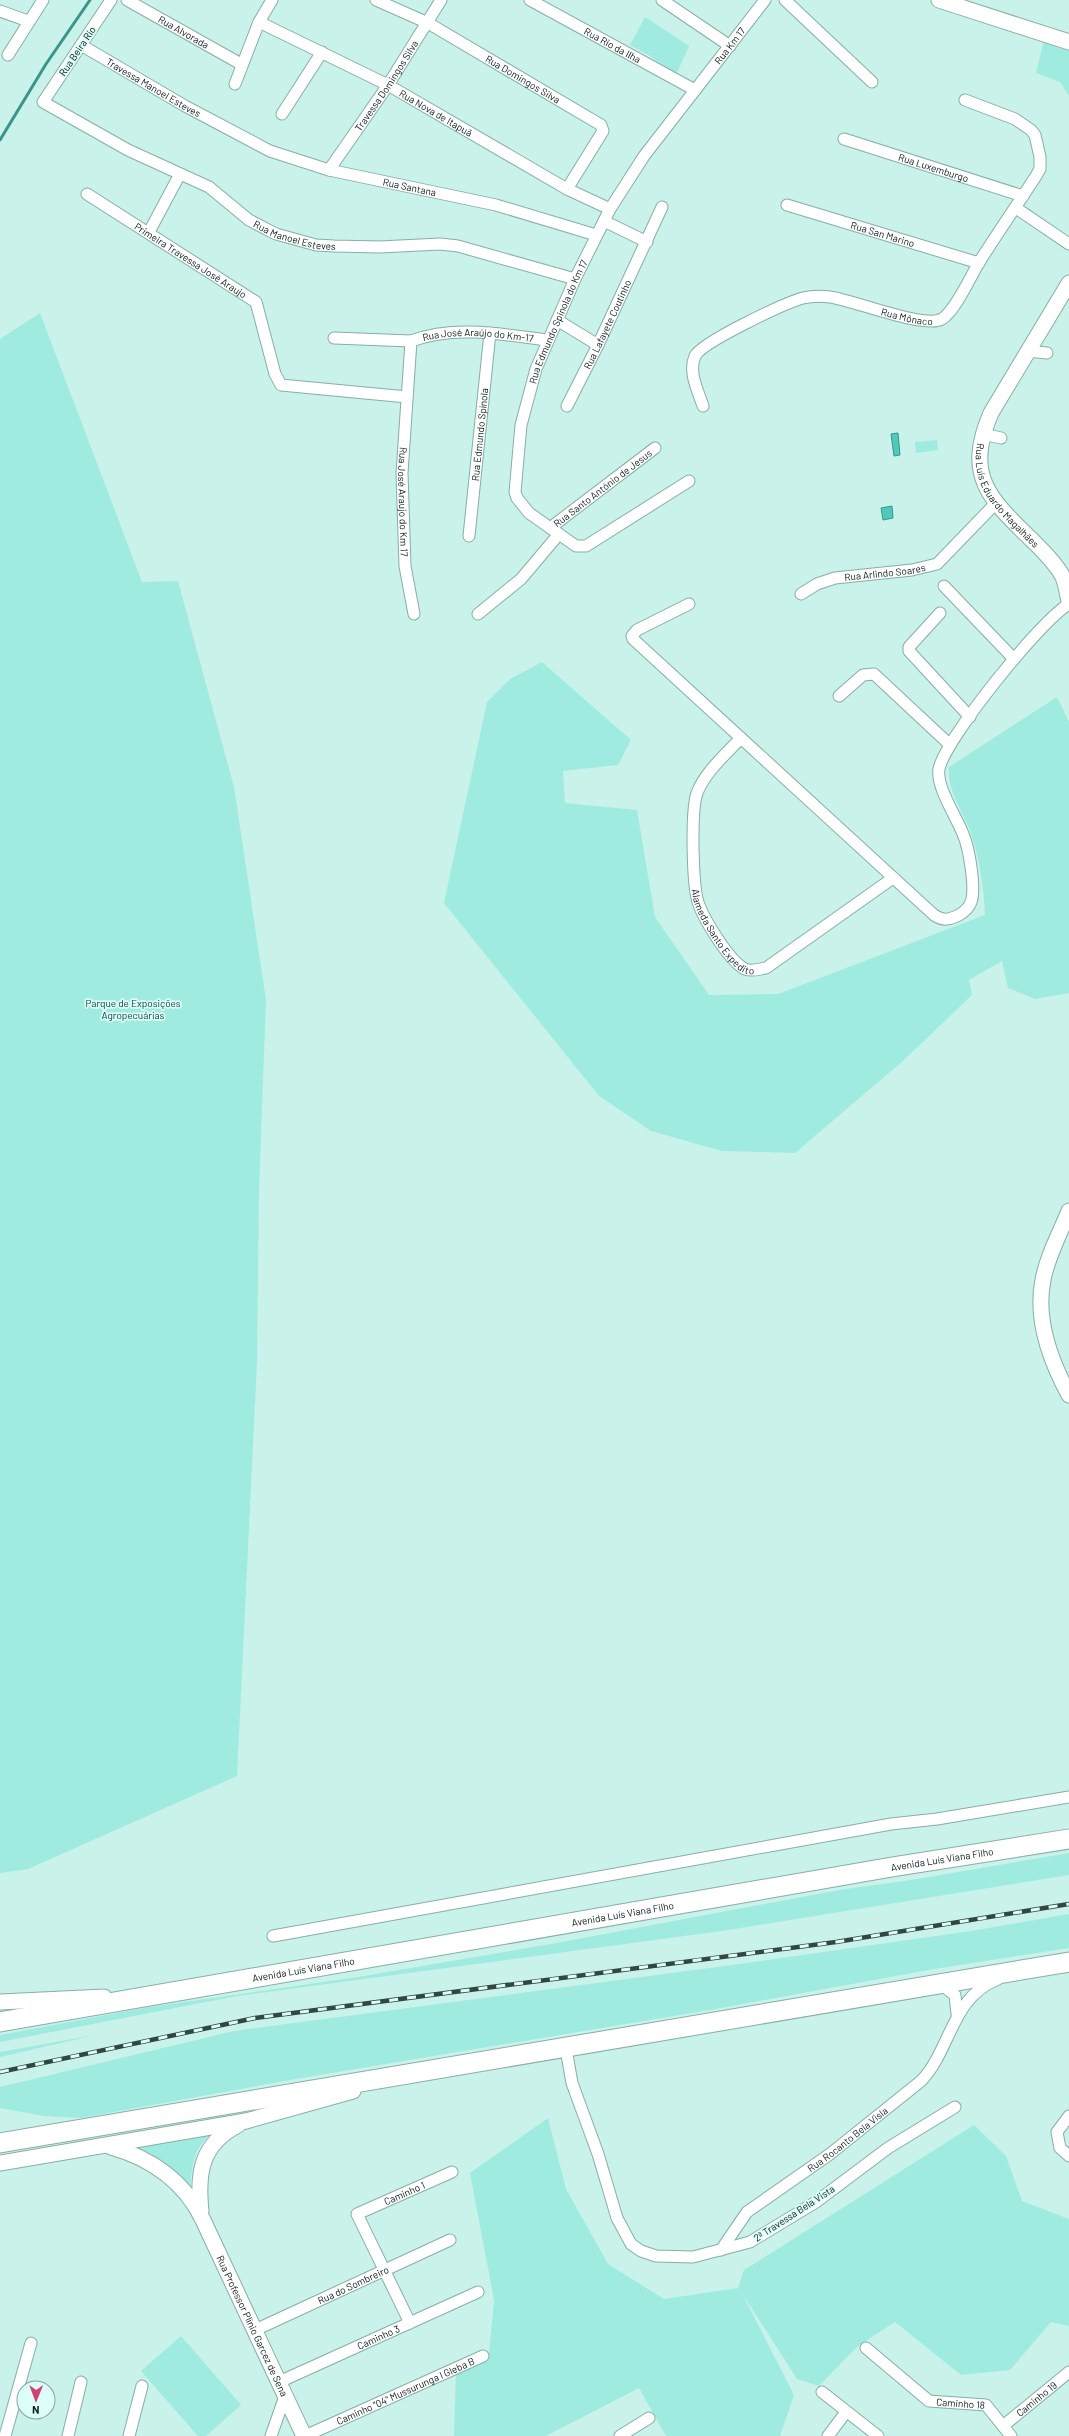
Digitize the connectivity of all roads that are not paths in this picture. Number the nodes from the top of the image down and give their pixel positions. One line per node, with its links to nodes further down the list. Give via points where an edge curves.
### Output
1 (42, 0): 13 (street)
2 (111, 0): 17 (street, Rua Beira Rio)
3 (128, 0): 21 (street, Rua Alvorada)
4 (272, 0): 14 (street)
5 (376, 0): 15 (street, Rua Domingos Silva)
6 (442, 0): 15 (street, Travessa Domingos Silva)
7 (530, 0): 25 (street, Rua Rio da Ilha)
8 (662, 0): 18 (street)
9 (785, 0): 22 (street)
10 (939, 0): 16 (main road)
11 (762, 1): 18 (street, Rua Km 17)
12 (0, 10): 13 (street)
13 (28, 21): 20 (street)
14 (259, 22): 19 (street, Rua Nova de Itapuã); 21 (street)
15 (428, 23): 24 (street, Travessa Domingos Silva); 33 (street, Rua Domingos Silva, via 603,126 603,131)
16 (1069, 42)
17 (81, 45): 27 (street, Rua Beira Rio); 29 (street, Travessa Manoel Esteves)
18 (730, 46): 25 (street, Rua Km 17)
19 (322, 52): 24 (street, Rua Nova de Itapuã); 28 (street)
20 (8, 55)
21 (241, 64): 23 (street)
22 (872, 82)
23 (235, 84)
24 (388, 85): 31 (street, Travessa Domingos Silva); 33 (street, Rua Nova de Itapuã)
25 (695, 90): 38 (street, Rua Edmundo Spinola do Km 17, via 644,156)
26 (965, 100): 35 (street, Rua Mônaco, via 1015,119 1026,125 1035,135 1040,169)
27 (43, 102): 32 (street, Rua Manoel Esteves, via 128,150)
28 (282, 114)
29 (226, 129): 31 (street, Rua Santana, via 270,151)
30 (844, 139): 35 (street, Rua Luxemburgo)
31 (330, 170): 42 (street, Rua Santana, via 496,205)
32 (180, 174): 41 (street); 46 (street, Rua Manoel Esteves, via 217,192 240,213 264,228 299,241 334,246 458,246)
33 (568, 189): 38 (street, Rua Nova de Itapuã)
34 (88, 194): 41 (street, Primeira Travessa José Araujo)
35 (1023, 196): 39 (street, Rua Mônaco)
36 (788, 205): 45 (street, Rua San Marino)
37 (662, 207): 43 (street, Rua Lafayete Coutinho)
38 (610, 208): 40 (street, Rua Edmundo Spinola do Km 17)
39 (1016, 208): 44 (street); 45 (street, Rua Mônaco)
40 (604, 221): 42 (street, Rua Edmundo Spinola do Km 17); 43 (street)
41 (149, 232): 56 (street, Primeira Travessa José Araujo, via 256,302 275,374 281,384)
42 (596, 235): 46 (street, Rua Edmundo Spinola do Km 17)
43 (647, 242): 53 (street, Rua Lafayete Coutinho)
44 (1069, 244)
45 (979, 262): 58 (street, Rua Mônaco, via 951,310 942,319 920,320 841,299 814,296 775,310 717,338 701,348 692,366)
46 (575, 279): 48 (street, Rua Edmundo Spinola do Km 17)
47 (1068, 287): 54 (main road, Rua Luís Eduardo Magalhães)
48 (558, 320): 51 (street, Rua Edmundo Spinola do Km 17); 53 (street)
49 (490, 333): 51 (street, Rua José Araújo do Km-17); 52 (street, Rua José Araújo do Km-17, via 452,332); 65 (street, Rua Edmundo Spínola)
50 (334, 338): 52 (street, Rua José Araújo do Km-17)
51 (546, 340): 64 (street, Rua Edmundo Spinola do Km 17, via 521,425 515,482 517,498 529,513)
52 (411, 341): 56 (street, Rua José Araujo do Km 17)
53 (598, 345): 57 (street, Rua Lafayete Coutinho)
54 (1026, 352): 55 (street); 59 (main road, Rua Luís Eduardo Magalhães)
55 (1047, 353)
56 (407, 397): 72 (street, Rua José Araujo do Km 17, via 402,473 405,566)
57 (567, 406)
58 (703, 406)
59 (982, 434): 60 (street); 63 (main road, Rua Luís Eduardo Magalhães, via 979,476)
60 (1002, 438)
61 (655, 448): 64 (street, Rua Santo António de Jesus)
62 (689, 481): 64 (street, Rua Edmundo Spinola do Km 17, via 586,546 576,546)
63 (995, 504): 67 (street, Rua Arlindo Soares, via 937,564 912,570 834,578 817,584); 68 (main road, Rua Luís Eduardo Magalhães, via 1046,553 1062,576)
64 (555, 531): 73 (street, Rua Santo António de Jesus, via 521,579)
65 (469, 536)
66 (944, 586): 74 (street)
67 (801, 594)
68 (1069, 600)
69 (689, 604): 77 (street, via 637,630 632,636 633,640)
70 (1069, 604): 74 (street, via 1058,610)
71 (940, 613): 76 (street, via 908,651)
72 (414, 614)
73 (478, 614)
74 (1014, 659): 76 (street)
75 (840, 696): 78 (street, via 863,675 874,674)
76 (970, 717): 78 (street)
77 (741, 738): 79 (street); 79 (street, Alameda Santo Expedito, via 708,774 697,793 694,862 699,905 728,952 744,968 766,968)
78 (950, 744): 79 (street, via 941,760 939,779 966,843 972,882 971,902 965,912 948,920 940,919)
79 (893, 878)
80 (1069, 1211): 81 (main road, via 1043,1279 1041,1310 1049,1348)
81 (1069, 1394)
82 (1069, 1797): 84 (street, via 891,1824)
83 (1069, 1839): 88 (highway, Avenida Luís Viana Filho)
84 (273, 1936)
85 (1068, 1962): 86 (highway)
86 (1025, 1969): 87 (highway); 90 (street, Rua Rocanto Bela Visla, via 985,1986)
87 (938, 1983): 90 (street, via 955,1995); 92 (highway)
88 (177, 1992): 89 (main road, Avenida Luís Viana Filho); 91 (highway, Avenida Luís Viana Filho)
89 (0, 2002)
90 (957, 2014): 104 (street, Rua Rocanto Bela Visla, via 931,2068 921,2081 830,2154 747,2212)
91 (0, 2022)
92 (566, 2049): 93 (highway); 104 (street, 2ª Travessa Bela Vista, via 572,2085 598,2154 617,2218 631,2244 656,2256 682,2258)
93 (413, 2073): 96 (main road); 97 (highway)
94 (955, 2107): 104 (street, 2ª Travessa Bela Vista, via 888,2148 781,2224 750,2242)
95 (1069, 2116): 99 (street, via 1057,2132 1060,2148)
96 (246, 2121): 98 (main road); 102 (main road, Rua Professor Plínio Garcez de Sena, via 221,2136 206,2154 200,2170 198,2190)
97 (0, 2143)
98 (108, 2146): 100 (main road); 102 (main road, Rua Professor Plínio Garcez de Sena, via 139,2157 160,2169 178,2183)
99 (1069, 2156)
100 (0, 2163)
101 (452, 2172): 105 (street, Caminho 1, via 357,2214)
102 (202, 2216): 108 (main road, Rua Professor Plínio Garcez de Sena)
103 (450, 2240): 105 (street, Rua do Sombreiro)
104 (721, 2250)
105 (384, 2270): 107 (street); 108 (street, Rua do Sombreiro)
106 (478, 2292): 107 (street, Caminho 3)
107 (410, 2323): 115 (street, Caminho 3)
108 (255, 2330): 115 (main road, Rua Professor Plínio Garcez de Sena)
109 (31, 2343): 120 (street)
110 (866, 2348): 119 (street, Caminho 18, via 929,2401 982,2404)
111 (483, 2356): 124 (street, Caminho "04" Mussurunga I Gleba B)
112 (1069, 2372): 119 (street, Caminho 19)
113 (81, 2382): 121 (street)
114 (142, 2386): 122 (street)
115 (282, 2389): 123 (street); 124 (main road, Rua Professor Plínio Garcez de Sena)
116 (822, 2392): 117 (street)
117 (846, 2412): 126 (street); 127 (street)
118 (649, 2418): 125 (street)
119 (1003, 2426): 128 (street, Caminho 18)
120 (5, 2436)
121 (68, 2436)
122 (129, 2436)
123 (271, 2436)
124 (305, 2436)
125 (620, 2436)
126 (828, 2436)
127 (878, 2436)
128 (1011, 2436)

